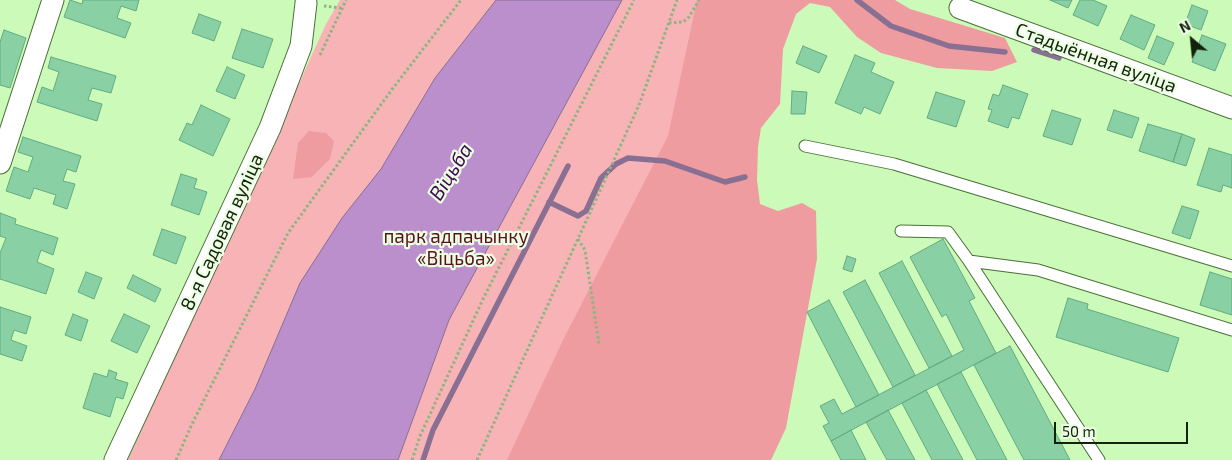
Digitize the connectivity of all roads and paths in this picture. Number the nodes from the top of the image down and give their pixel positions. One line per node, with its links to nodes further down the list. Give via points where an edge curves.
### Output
1 (53, 0): 11 (street)
2 (460, 0): 19 (path, via 288,232)
3 (634, 0): 20 (path, via 482,299)
4 (677, 0): 8 (path)
5 (700, 0): 8 (path, via 683,22)
6 (305, 1): 18 (street, 8-я Садовая вуліца, via 301,46 270,128)
7 (960, 8): 9 (street, Стадыённая вуліца)
8 (669, 23): 13 (path, via 639,105)
9 (1232, 108)
10 (805, 146): 15 (lane, via 894,164)
11 (0, 163)
12 (901, 231): 14 (lane, via 948,232)
13 (578, 239): 17 (path, via 585,250); 21 (path)
14 (969, 261): 16 (lane, via 1038,270); 22 (lane)
15 (1232, 266)
16 (1232, 330)
17 (599, 344)
18 (115, 460)
19 (176, 460)
20 (412, 460)
21 (477, 460)
22 (1099, 460)

